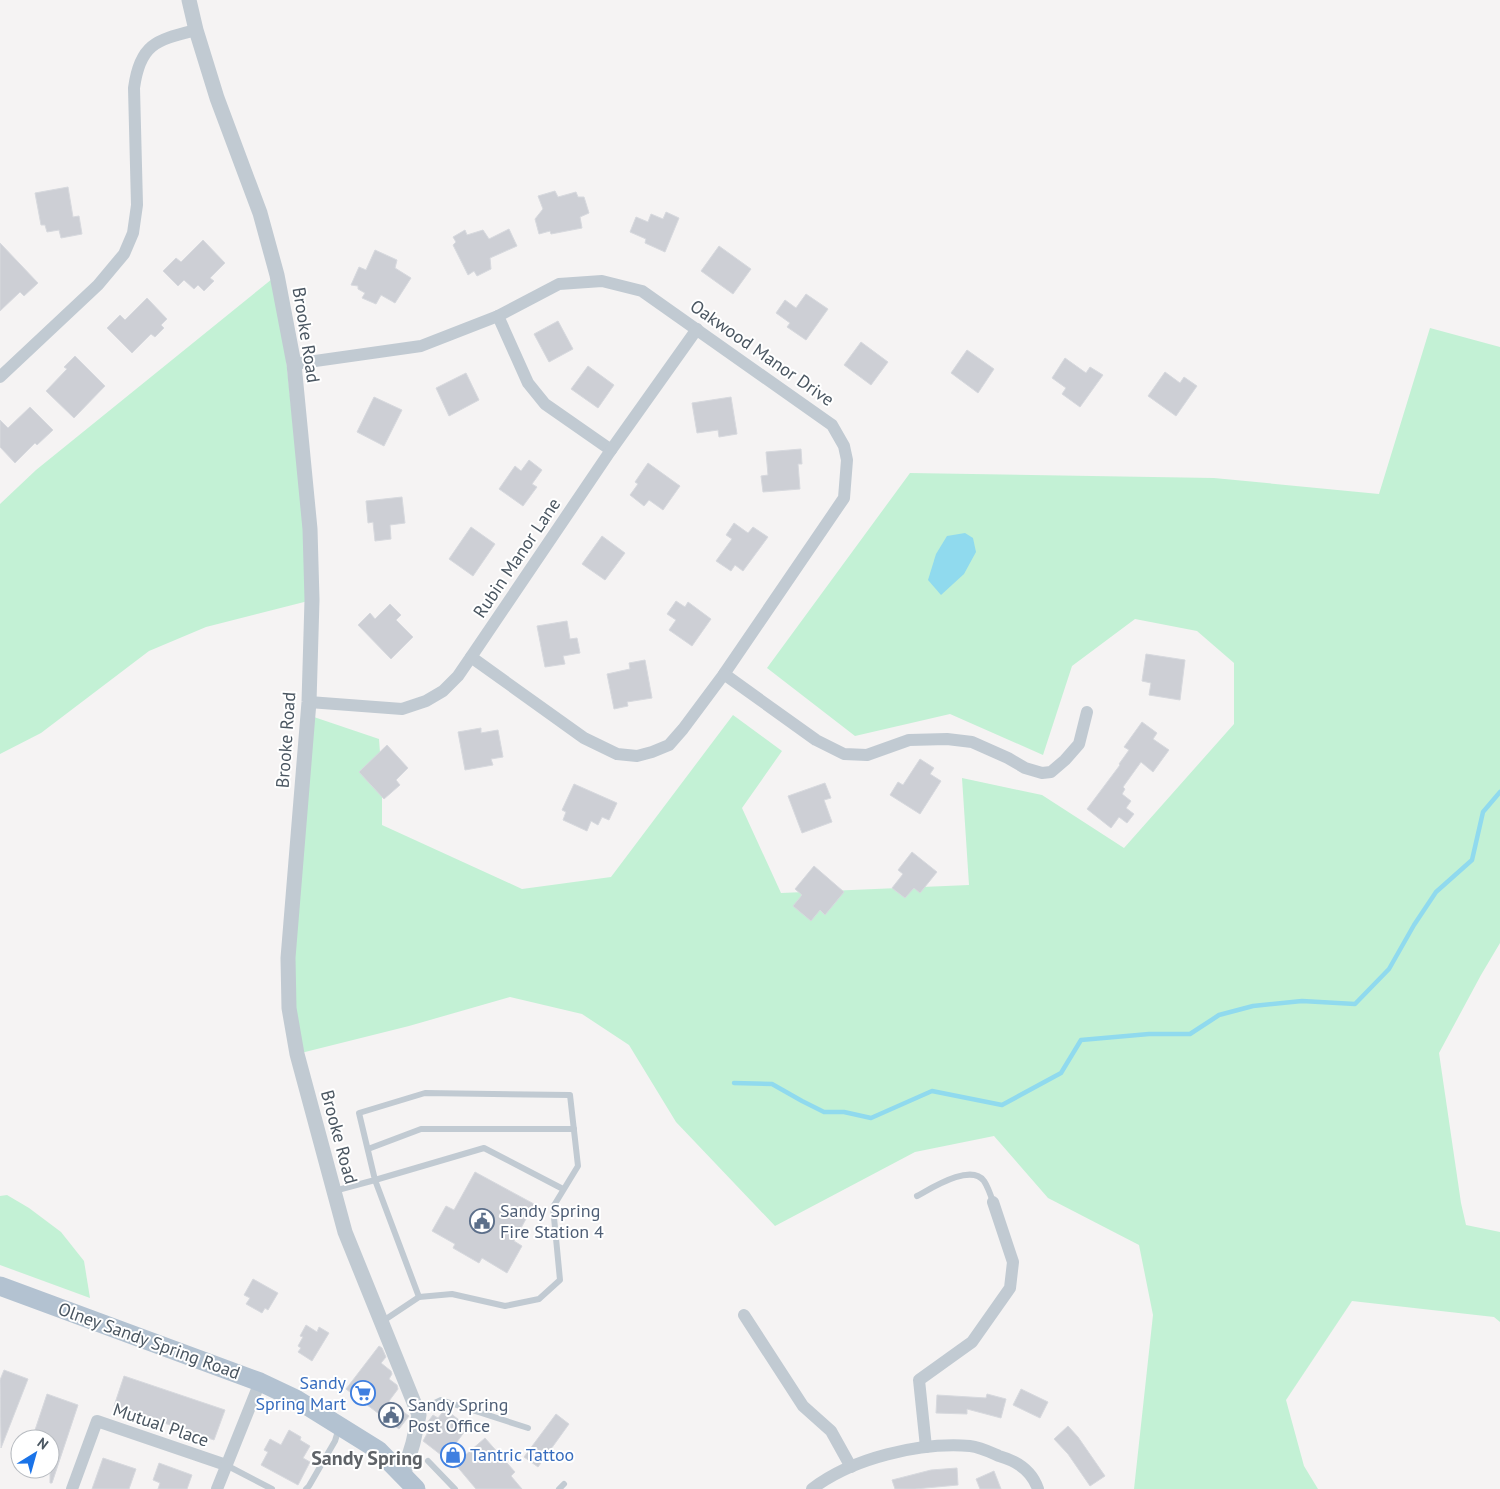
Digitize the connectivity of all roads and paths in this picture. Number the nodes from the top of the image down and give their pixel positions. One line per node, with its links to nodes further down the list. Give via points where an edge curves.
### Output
1 (189, 0): 2 (street, Brooke Road)
2 (196, 30): 5 (street, Brooke Road, via 216,98 260,213 277,275); 6 (street, via 163,39 151,47 136,71 136,205 134,233 124,254 98,285)
3 (498, 316): 4 (street, Oakwood Manor Drive, via 558,284 602,281 642,291); 5 (street, Oakwood Manor Drive, via 420,346); 7 (street, via 528,383 544,404)
4 (697, 329): 7 (street, Rubin Manor Lane); 9 (street, Oakwood Manor Drive, via 832,425 844,446 847,460 844,498)
5 (294, 364): 10 (street, Brooke Road, via 310,529)
6 (0, 377)
7 (611, 450): 8 (street, Rubin Manor Lane)
8 (471, 657): 9 (street, Oakwood Manor Drive, via 584,738 617,754 637,756 669,745); 10 (street, Rubin Manor Lane, via 443,691 402,709)
9 (724, 674): 11 (street, via 816,740 844,754 867,755 909,740 947,739 972,742 1025,768 1051,772 1079,744)
10 (309, 702): 16 (street, Brooke Road, via 288,958 289,1008 297,1054)
11 (1087, 712)
12 (574, 1129): 13 (lane, via 421,1129); 13 (lane, via 570,1095 425,1093 359,1113); 15 (lane, via 578,1166)
13 (368, 1149): 14 (lane)
14 (375, 1180): 15 (lane, via 484,1148); 16 (lane); 20 (lane)
15 (563, 1189): 20 (lane, via 553,1207 560,1280 538,1299 505,1306 452,1294)
16 (334, 1192): 22 (street, Brooke Road, via 345,1232)
17 (917, 1196): 18 (lane, via 961,1175 975,1174 984,1180)
18 (994, 1202): 27 (street, via 1013,1262 1010,1288 972,1342 919,1380)
19 (0, 1286): 23 (main road, Olney Sandy Spring Road)
20 (419, 1297): 22 (lane)
21 (744, 1315): 30 (street, via 803,1406 831,1431)
22 (382, 1322): 24 (street, Brooke Road)
23 (260, 1382): 25 (main road, Olney Sandy Spring Road, via 296,1398); 29 (street)
24 (418, 1411): 26 (lane, via 441,1400); 31 (street, Brooke Road)
25 (340, 1427): 31 (main road, Olney Sandy Spring Road, via 378,1450); 35 (lane)
26 (528, 1428)
27 (926, 1446): 30 (street, via 884,1455); 38 (street, via 972,1446 1012,1460 1028,1471)
28 (428, 1461): 36 (lane)
29 (226, 1465): 32 (street, Mutual Place, via 97,1421); 33 (street); 34 (lane)
30 (852, 1467): 37 (street, via 825,1478)
31 (407, 1485)
32 (72, 1489)
33 (216, 1489)
34 (272, 1489)
35 (306, 1489)
36 (455, 1489)
37 (812, 1489)
38 (1038, 1489)

